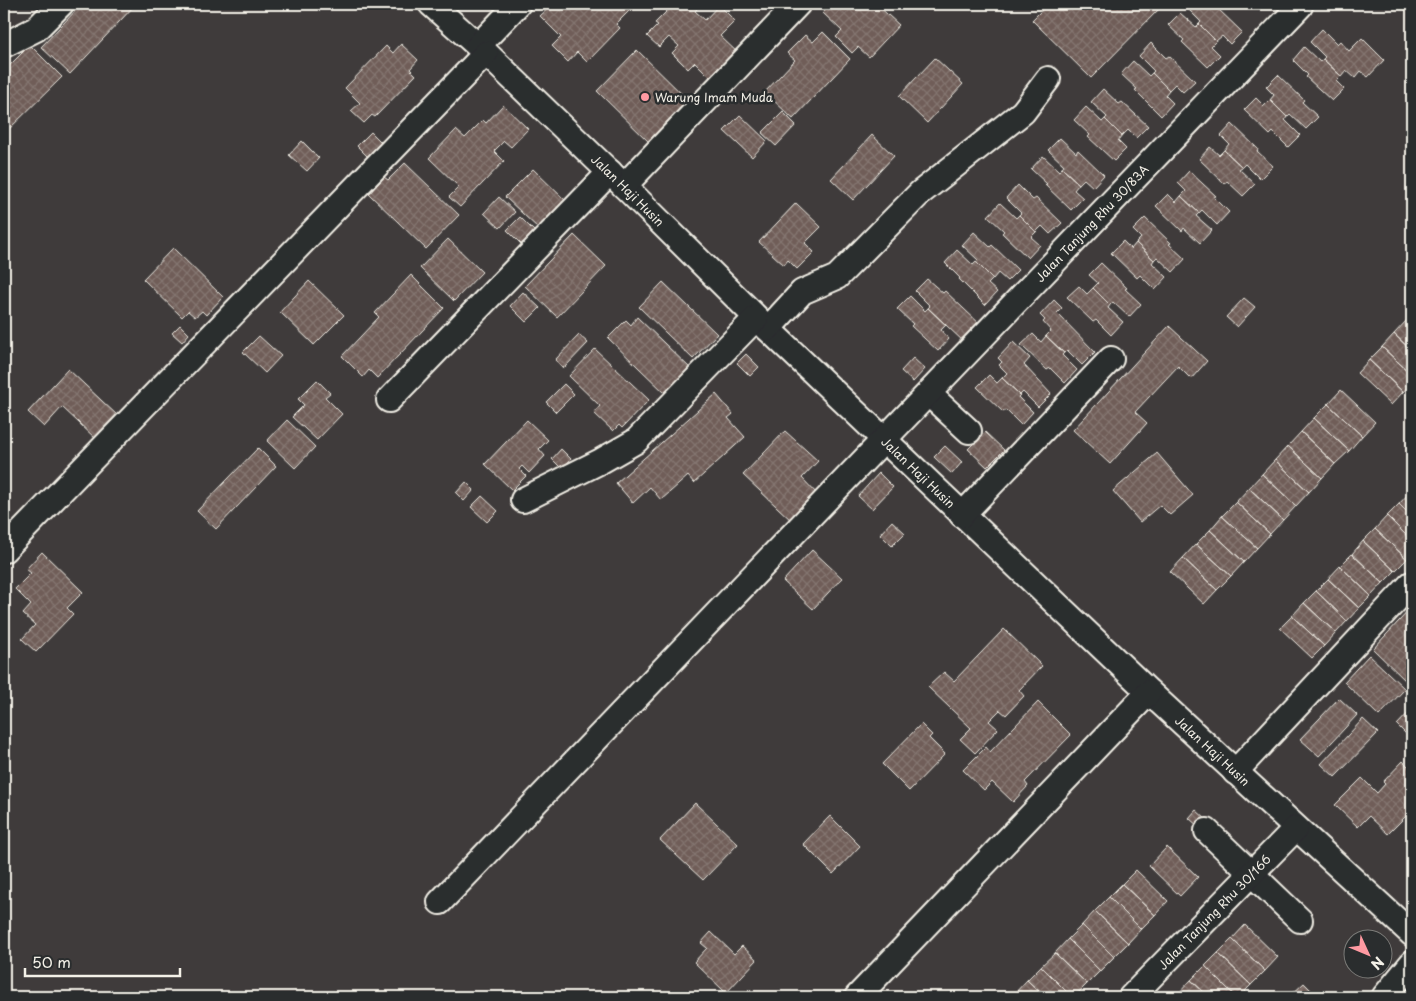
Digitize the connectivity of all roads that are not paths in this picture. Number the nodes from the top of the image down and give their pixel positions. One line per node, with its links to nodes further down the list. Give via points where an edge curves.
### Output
1 (61, 4): 6 (street, via 36,29)
2 (432, 4): 7 (street, Jalan Haji Husin)
3 (518, 4): 7 (street)
4 (798, 4): 9 (street)
5 (1300, 6): 12 (street, Jalan Tanjung Rhu 30/83A)
6 (4, 45)
7 (482, 50): 9 (street, Jalan Haji Husin); 18 (street)
8 (1048, 79): 10 (street, via 1022,112 920,193 837,277 802,292)
9 (617, 179): 10 (street, Jalan Haji Husin); 13 (street)
10 (762, 323): 15 (street, Jalan Haji Husin); 16 (street, via 636,441)
11 (1111, 359): 17 (street)
12 (929, 394): 14 (street); 15 (street, Jalan Tanjung Rhu 30/83A)
13 (389, 400)
14 (969, 431)
15 (885, 440): 17 (street, Jalan Haji Husin); 25 (street, Jalan Tanjung Rhu 30/83A)
16 (523, 500)
17 (962, 515): 20 (street, Jalan Haji Husin)
18 (4, 550)
19 (1412, 586): 21 (street)
20 (1149, 692): 21 (street, Jalan Haji Husin); 29 (street)
21 (1235, 772): 22 (street, Jalan Haji Husin)
22 (1296, 828): 24 (street, Jalan Tanjung Rhu 30/166); 27 (street, Jalan Haji Husin)
23 (1208, 831): 24 (street)
24 (1251, 874): 26 (street); 30 (street, Jalan Tanjung Rhu 30/166)
25 (440, 902)
26 (1300, 920)
27 (1412, 934)
28 (1412, 963): 31 (street)
29 (857, 997)
30 (1131, 997)
31 (1384, 997)

